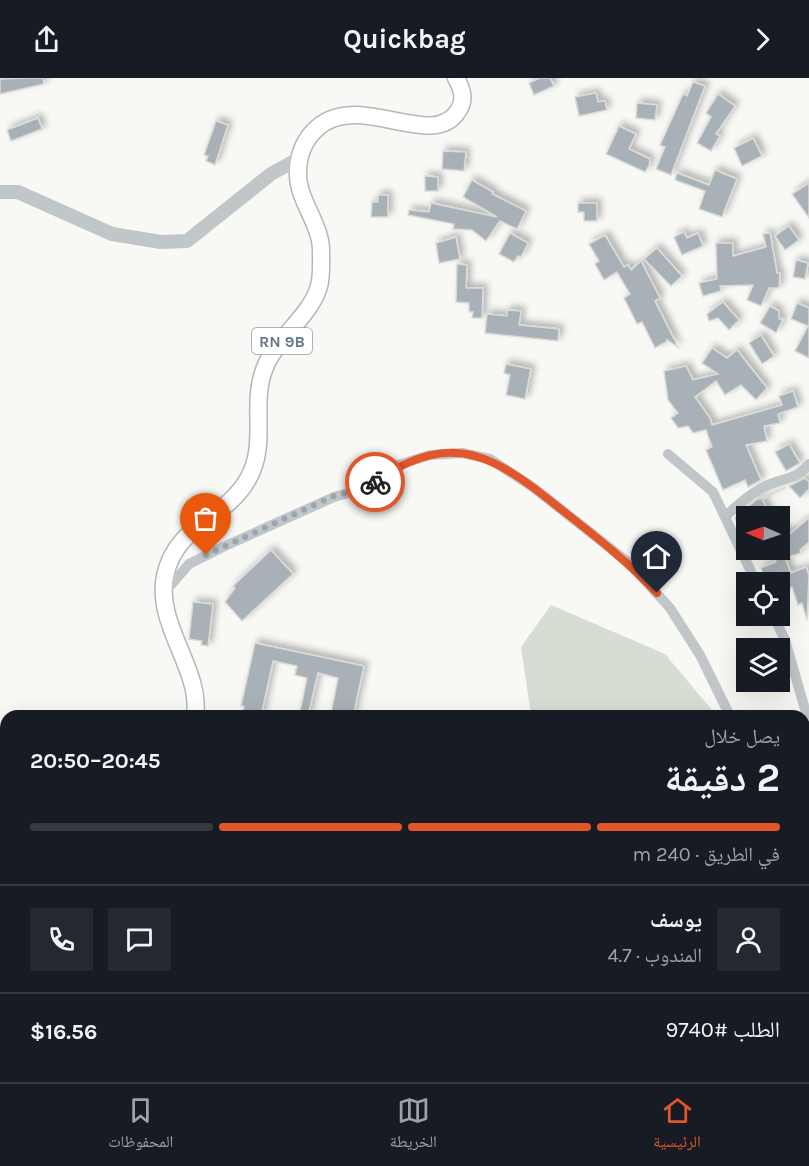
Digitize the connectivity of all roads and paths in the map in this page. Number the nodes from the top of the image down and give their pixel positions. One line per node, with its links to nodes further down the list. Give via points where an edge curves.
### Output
1 (456, 78): 2 (main road, via 462,91 462,106 453,120 425,125 376,115 333,117 305,140)
2 (298, 159): 3 (street, via 271,174 187,241 161,242 112,234 18,192); 8 (main road, RN 9B, via 297,178 321,248 319,287 265,365 257,465 244,486 187,534 170,555)
3 (0, 192)
4 (668, 454): 6 (street, via 713,492)
5 (807, 472): 6 (street, via 767,485)
6 (726, 515): 7 (street)
7 (752, 572)
8 (164, 593): 10 (main road, RN 9B, via 164,604 195,694); 11 (street, via 189,564 334,496 368,487 398,465 462,453 490,459 534,488 629,563 670,609 700,655)
9 (778, 626): 12 (street)
10 (195, 710)
11 (727, 710)
12 (805, 710)

